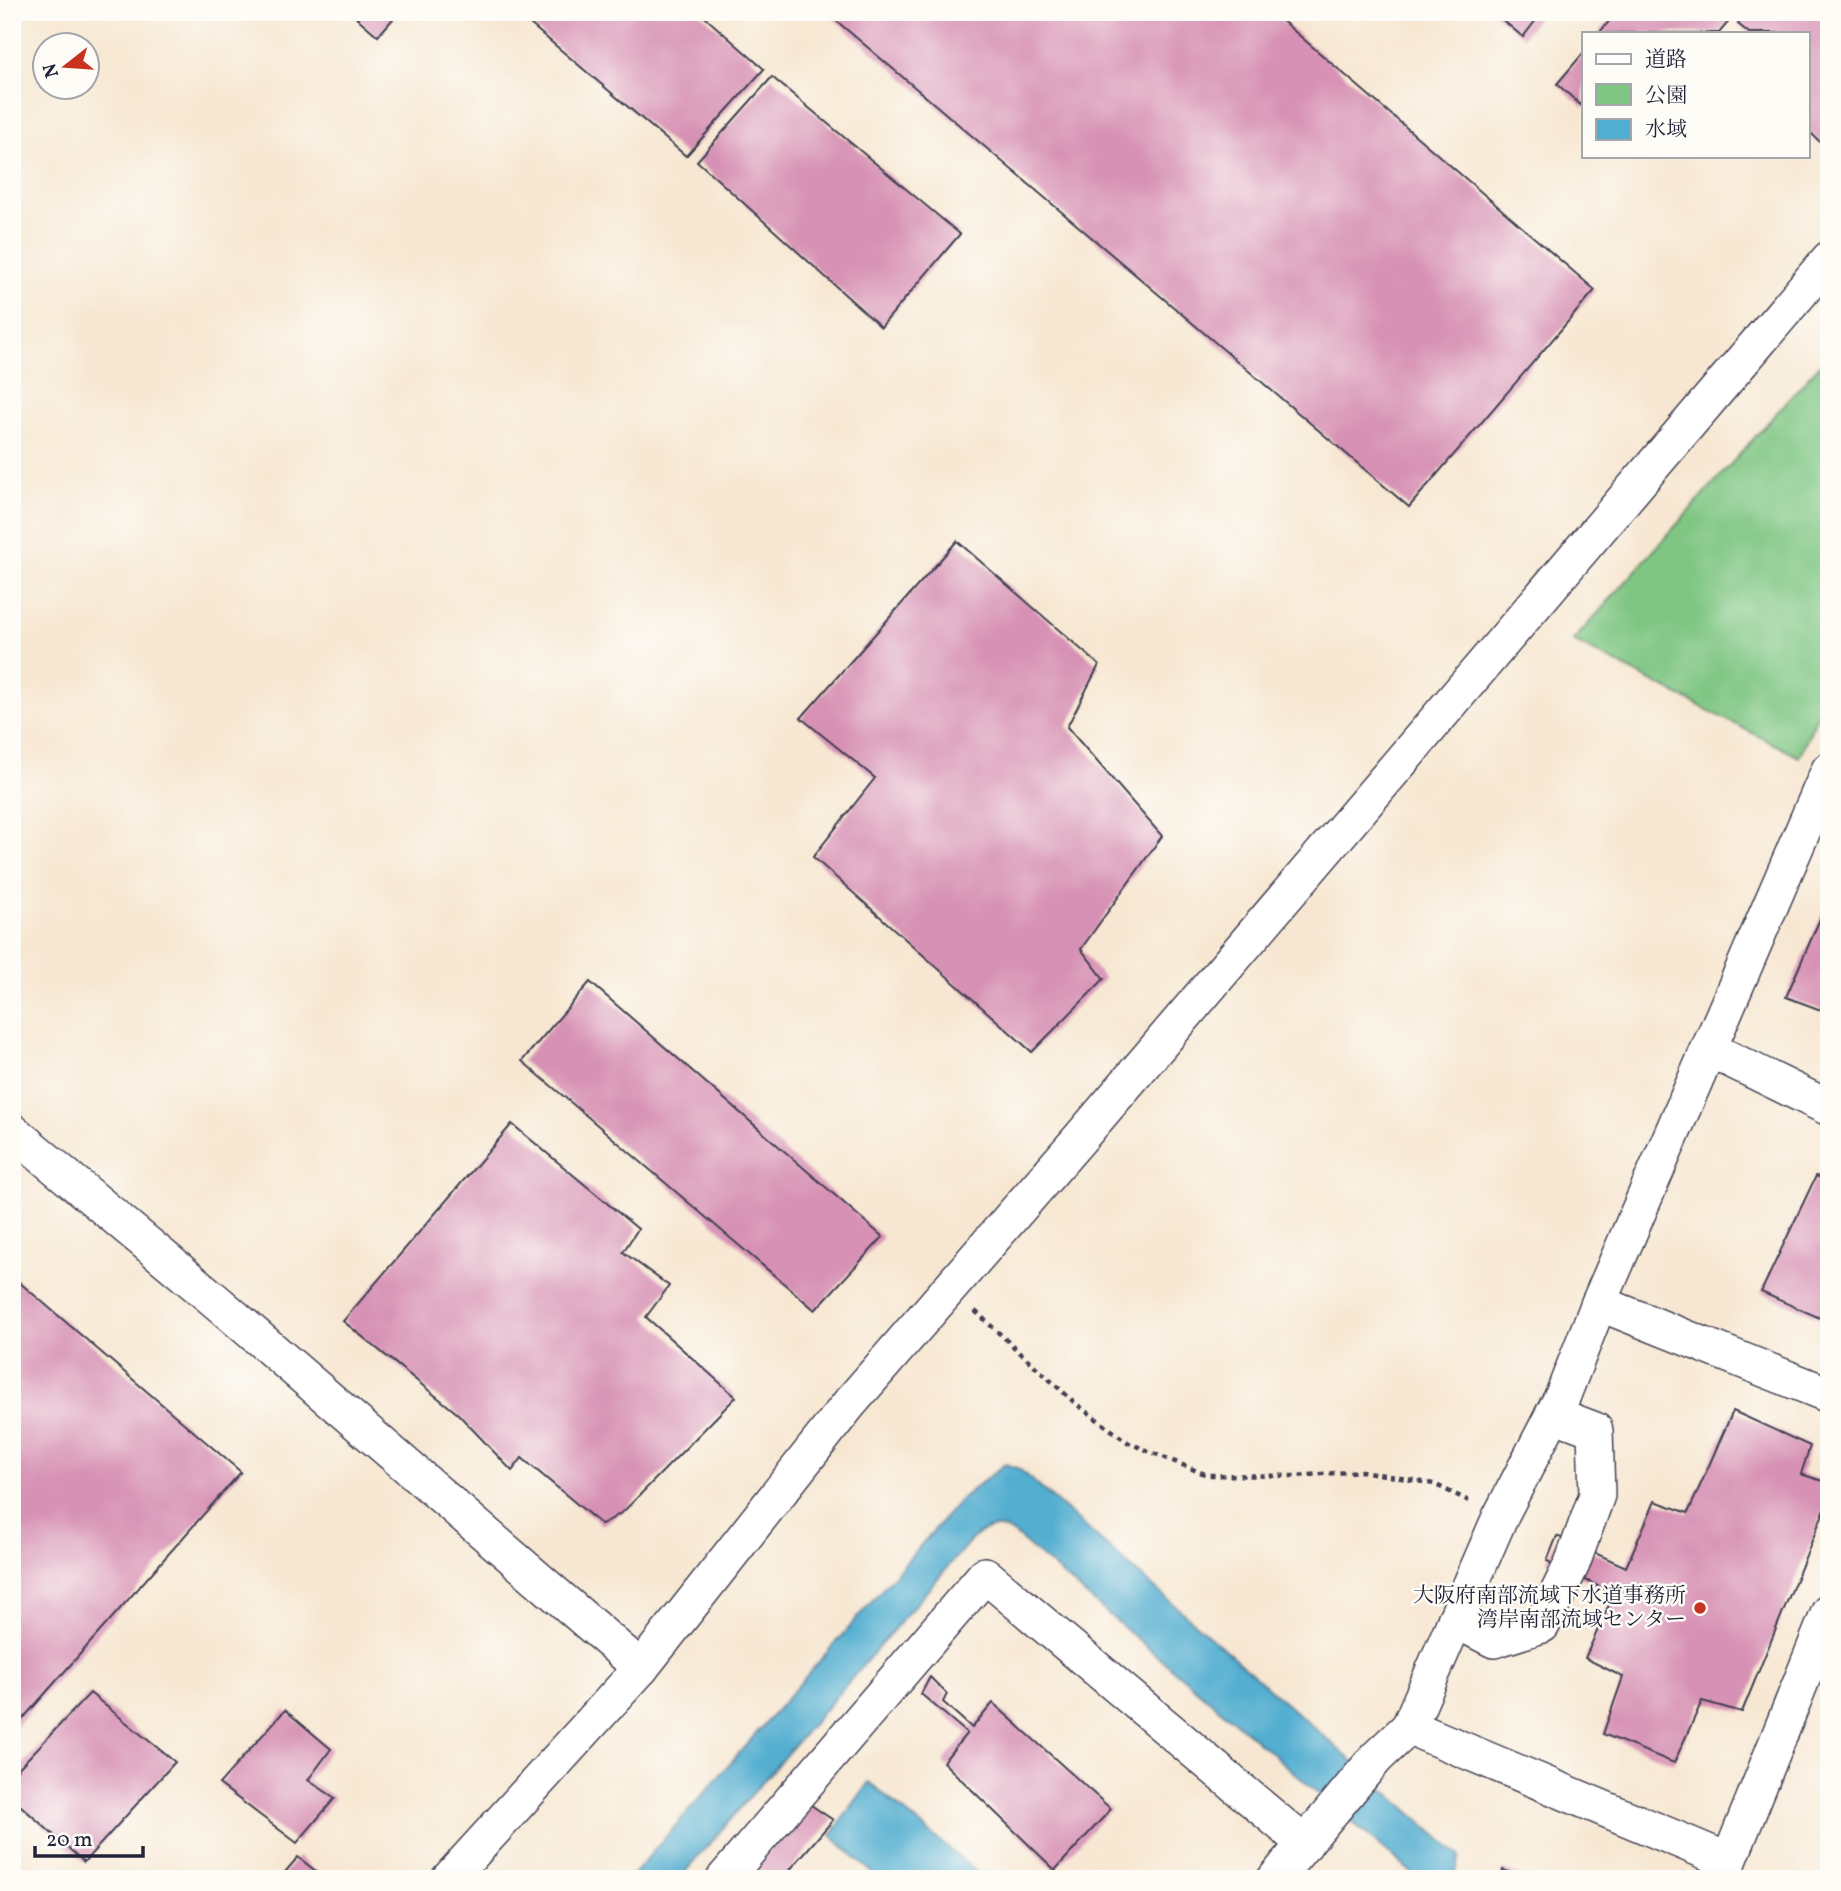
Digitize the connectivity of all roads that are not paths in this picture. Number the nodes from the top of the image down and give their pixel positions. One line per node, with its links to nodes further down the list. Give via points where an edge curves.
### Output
1 (1829, 259): 11 (street, via 849,1404)
2 (1829, 770): 3 (street)
3 (1709, 1049): 4 (street); 6 (street)
4 (1829, 1108)
5 (12, 1131): 11 (street)
6 (1599, 1303): 7 (street); 8 (street)
7 (1829, 1395)
8 (1553, 1414): 10 (street, via 1500,1517); 10 (street, via 1595,1430 1597,1495 1572,1563 1542,1625 1494,1640)
9 (1829, 1612): 12 (street, via 1729,1861)
10 (1455, 1620): 12 (street)
11 (641, 1668): 14 (street)
12 (1409, 1727): 13 (street, via 1376,1758)
13 (1315, 1833): 15 (street, via 985,1575); 16 (street)
14 (449, 1879)
15 (724, 1879)
16 (1275, 1879)

